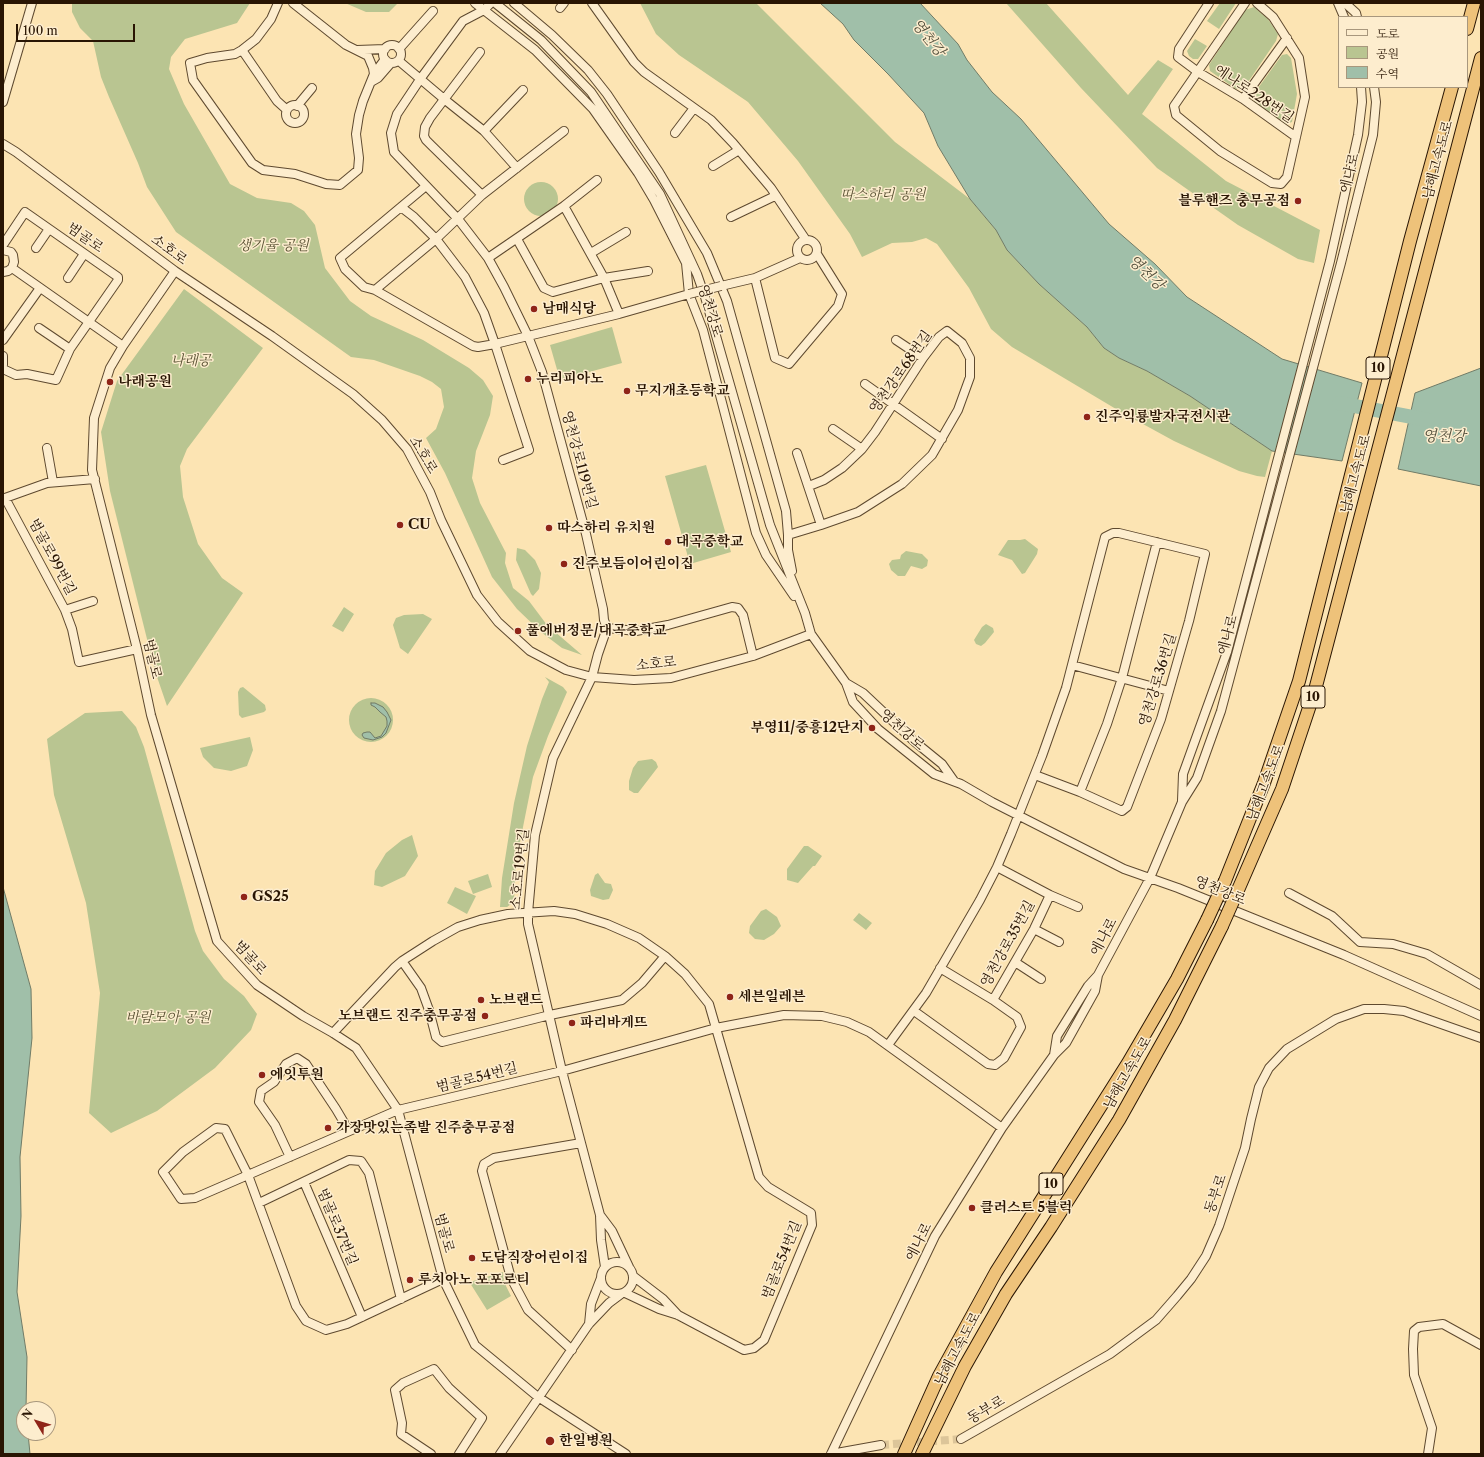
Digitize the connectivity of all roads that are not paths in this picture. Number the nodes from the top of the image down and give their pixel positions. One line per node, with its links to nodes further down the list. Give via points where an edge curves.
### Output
1 (32, 3): 39 (street)
2 (278, 3): 21 (street, via 271,19 256,39)
3 (293, 3): 22 (street, via 346,45)
4 (475, 3): 14 (street, 영천강로)
5 (495, 3): 113 (street, 영천강로, via 541,40 591,92 660,194 705,297 770,525)
6 (514, 3): 79 (street, 영천강로, via 588,70 607,94 660,172 706,253)
7 (592, 3): 41 (street, via 634,62)
8 (1209, 3): 28 (street, 에나로228번길, via 1179,48 1178,57)
9 (1245, 3): 28 (street, 에나로228번길)
10 (1257, 3): 19 (street, 에나로228번길, via 1273,16)
11 (1338, 3): 16 (street)
12 (1345, 3): 17 (street)
13 (1474, 3): 18 (highway)
14 (487, 7): 30 (street, 영천강로119번길, via 463,21); 82 (street, 영천강로, via 540,55 593,109 615,138 654,200 686,263)
15 (433, 11): 23 (street)
16 (1344, 16)
17 (1357, 16)
18 (1468, 25)
19 (1287, 38): 38 (street); 46 (street, 에나로228번길, via 1299,58 1305,97)
20 (385, 49): 22 (street); 23 (street, via 394,46); 27 (street)
21 (242, 50): 31 (street, via 235,54 190,63 193,80 252,163 263,170 296,174 326,184 340,185 358,170 356,134 363,101); 42 (street)
22 (358, 50): 25 (street)
23 (400, 50): 27 (street, via 401,55)
24 (480, 52): 37 (street)
25 (368, 56): 27 (street); 29 (street)
26 (1481, 58): 181 (highway, 남해고속도로 / 10, bridge, via 1315,690 1282,789 1222,926 1175,1020 1119,1120 1006,1294 965,1366)
27 (389, 60): 29 (street); 30 (street); 31 (street, via 378,78)
28 (1198, 72): 38 (street, 에나로228번길); 46 (street, 에나로228번길, via 1174,106 1176,115 1220,151 1272,183 1281,184 1287,177)
29 (374, 74): 31 (street)
30 (421, 78): 37 (street); 52 (street, 영천강로119번길, via 397,114 391,132 394,152)
31 (371, 82)
32 (312, 88): 40 (street)
33 (1361, 88): 126 (street, 에나로, via 1358,135 1330,261 1227,652 1183,774)
34 (1374, 88): 126 (street, 에나로, via 1376,102 1373,135 1221,711 1197,778)
35 (1452, 88): 180 (highway, 남해고속도로 / 10, bridge, via 1410,241 1299,681 1226,882 1177,979 1128,1063 996,1272 939,1376)
36 (523, 90): 43 (street)
37 (444, 99): 43 (street); 53 (street, via 425,127 424,136)
38 (1243, 99): 46 (street, 에나로228번길)
39 (3, 102)
40 (297, 106): 42 (street); 42 (street, via 303,112 303,118 299,122 288,119)
41 (694, 108): 45 (street); 48 (street, via 711,120)
42 (287, 110)
43 (484, 131): 50 (street)
44 (564, 131): 50 (street)
45 (675, 132)
46 (1296, 137)
47 (3, 144): 73 (street, 소호로)
48 (739, 150): 49 (street); 54 (street)
49 (713, 166)
50 (517, 168): 53 (street)
51 (597, 180): 55 (street)
52 (426, 186): 56 (street); 58 (street, 영천강로119번길)
53 (482, 195): 58 (street)
54 (775, 196): 57 (street); 63 (street)
55 (564, 206): 62 (street); 67 (street)
56 (401, 207): 61 (street); 81 (street, via 340,258 353,278 364,286)
57 (731, 217)
58 (458, 219): 61 (street); 70 (street, 영천강로119번길)
59 (49, 229): 64 (street, 범골로, via 25,212); 65 (street); 68 (street, 범골로)
60 (626, 232): 67 (street)
61 (436, 239): 81 (street); 89 (street, via 465,277 484,313)
62 (517, 239): 70 (street); 77 (street, via 544,288 553,292)
63 (806, 240): 69 (street, via 815,243); 71 (street, via 797,248)
64 (3, 245)
65 (36, 248)
66 (3, 250): 72 (street, via 13,255)
67 (591, 253): 77 (street)
68 (84, 254): 76 (street); 84 (street, 범골로, via 118,277)
69 (817, 254): 71 (street, via 809,260); 78 (street, via 842,294 838,306 789,364 775,358)
70 (488, 258): 86 (street, 영천강로119번길)
71 (800, 258): 78 (street, 영천강로)
72 (12, 268): 75 (street); 80 (street)
73 (175, 271): 90 (street, 범골로); 119 (street, 소호로, via 353,394 382,420 407,449 430,492 477,595 498,622 530,650 566,670)
74 (648, 271): 77 (street)
75 (3, 272)
76 (68, 278)
77 (604, 278): 83 (street)
78 (755, 278): 79 (street, 영천강로)
79 (721, 286): 82 (street, bridge); 109 (street, 영천강로, via 786,511)
80 (40, 288): 84 (street); 87 (street)
81 (376, 290): 89 (street, via 473,346)
82 (689, 294): 83 (street); 113 (street, 영천강로, via 703,330 756,533 766,555)
83 (619, 314): 86 (street)
84 (88, 322): 90 (street); 91 (street, 범골로)
85 (39, 328): 91 (street)
86 (528, 336): 89 (street); 114 (street, 영천강로119번길, via 542,372 586,534)
87 (3, 340)
88 (896, 340): 93 (street)
89 (495, 344): 103 (street, via 529,450)
90 (124, 346): 104 (street, 범골로, via 110,368 94,418 92,470)
91 (70, 349): 95 (street, 범골로, via 56,380 27,374 16,375)
92 (3, 356): 94 (street)
93 (923, 358): 97 (street, 영천강로68번길); 99 (street, 영천강로68번길, via 947,331 962,343 970,358 970,377 967,386 958,410)
94 (3, 365)
95 (3, 369)
96 (865, 384): 97 (street)
97 (893, 404): 99 (street); 101 (street, 영천강로68번길)
98 (833, 429): 101 (street)
99 (942, 439): 108 (street, 영천강로68번길, via 932,454 902,484 858,512)
100 (47, 448): 105 (street)
101 (862, 449): 106 (street, 영천강로68번길, via 842,468)
102 (797, 453): 106 (street)
103 (503, 460)
104 (95, 479): 105 (street, 범골로99번길); 116 (street, 범골로)
105 (53, 482): 107 (street, 범골로99번길)
106 (809, 486): 108 (street)
107 (4, 496): 112 (street, 범골로99번길)
108 (821, 525): 109 (street, 영천강로68번길)
109 (788, 535): 113 (street, 영천강로, via 788,550)
110 (1157, 542): 118 (street, 영천강로36번길, via 1118,532 1105,537); 120 (street); 122 (street, 영천강로36번길, via 1205,554)
111 (93, 601): 112 (street)
112 (65, 610): 116 (street, 범골로99번길, via 79,662)
113 (805, 614): 115 (street, 영천강로)
114 (607, 628): 117 (street, via 636,631 732,607 738,608 743,615); 119 (street)
115 (812, 634): 117 (street, 소호로); 121 (street, 영천강로)
116 (137, 649): 147 (street, 범골로, via 151,715 217,941 257,986)
117 (753, 656): 119 (street, 소호로, via 671,678 634,680)
118 (1072, 665): 120 (street); 123 (street, 영천강로36번길)
119 (592, 677): 133 (street, 소호로19번길, via 553,758 535,835)
120 (1122, 678): 122 (street); 125 (street)
121 (846, 684): 124 (street, 영천강로, via 863,693 942,764); 124 (street, 영천강로, via 853,702 878,729 934,774)
122 (1169, 691): 125 (street, 영천강로36번길, via 1161,719 1127,807 1122,811)
123 (1035, 775): 125 (street, 영천강로36번길); 127 (street, 영천강로36번길)
124 (954, 781): 127 (street, 영천강로)
125 (1080, 792)
126 (1182, 802): 129 (street, 에나로)
127 (1019, 816): 128 (street); 129 (street, 영천강로, via 1124,869)
128 (997, 867): 131 (street, 영천강로35번길); 139 (street)
129 (1150, 878): 145 (street, 영천강로, via 1344,955); 152 (street, 에나로, via 1098,975 1095,991 1066,1043 1054,1055)
130 (1290, 893): 141 (street, via 1332,916 1360,942 1393,944 1427,954)
131 (1050, 895): 132 (street); 134 (street, 영천강로35번길)
132 (1078, 907)
133 (528, 912): 136 (street, via 554,911 575,914 607,924 639,938); 137 (street, via 458,927); 144 (street, 소호로19번길, via 528,924)
134 (1034, 929): 135 (street); 138 (street, 영천강로35번길)
135 (1059, 942)
136 (665, 956): 144 (street, via 642,983 622,1000); 146 (street, via 685,974 709,1004)
137 (402, 961): 144 (street, via 421,988 436,1037 442,1042); 147 (street)
138 (1015, 962): 140 (street); 142 (street, 영천강로35번길)
139 (940, 968): 142 (street); 143 (street)
140 (1041, 979)
141 (1481, 985)
142 (993, 1000): 143 (street, 영천강로35번길, via 1017,1017 1020,1027 1004,1058 995,1066 988,1064)
143 (914, 1011): 149 (street)
144 (550, 1015): 150 (street, 소호로19번길)
145 (1481, 1016)
146 (716, 1028): 149 (street, 범골로54번길, via 784,1015 822,1016 847,1022 869,1032); 150 (street, 범골로54번길); 167 (street, 범골로54번길, via 759,1176 768,1187 811,1213 812,1225 764,1340 754,1348 744,1350)
147 (332, 1032): 151 (street, 범골로, via 356,1048)
148 (1481, 1038): 173 (street, 동부로, via 1404,1012 1364,1009 1336,1019 1287,1049 1269,1068 1259,1087 1245,1148 1219,1226 1206,1256 1177,1296 1156,1320 1110,1354)
149 (888, 1045): 152 (street, 범골로54번길)
150 (562, 1071): 151 (street, 범골로54번길); 154 (street)
151 (398, 1110): 153 (street); 164 (street, 범골로)
152 (1002, 1128): 179 (street, 에나로, via 935,1236)
153 (349, 1132): 155 (street); 155 (street, via 306,1064 297,1058 286,1064 274,1082 261,1092 259,1102 275,1125)
154 (581, 1143): 159 (street); 171 (street, via 494,1158 484,1164 482,1171 511,1278 528,1310)
155 (290, 1157): 156 (street)
156 (248, 1175): 156 (street, via 195,1198 181,1200 163,1172 183,1152 216,1128 225,1129); 158 (street)
157 (304, 1182): 158 (street); 166 (street, 범골로37번길, via 349,1160 361,1161 369,1173); 168 (street, 범골로37번길)
158 (259, 1203): 168 (street, via 296,1306 306,1321 326,1330)
159 (600, 1215): 160 (street); 161 (street, via 612,1231)
160 (605, 1267): 161 (street, via 617,1262); 163 (street)
161 (629, 1267): 162 (street)
162 (634, 1276): 165 (street, via 632,1285); 167 (street, via 663,1299)
163 (601, 1277): 165 (street, via 606,1291); 169 (street, via 591,1304)
164 (443, 1279): 166 (street); 172 (street, 범골로, via 475,1345)
165 (623, 1293): 167 (street); 169 (street, via 609,1303)
166 (401, 1299): 168 (street)
167 (678, 1315)
168 (362, 1317)
169 (589, 1324): 171 (street)
170 (1481, 1344): 182 (street, via 1443,1324 1420,1327 1414,1331 1414,1375 1432,1428)
171 (572, 1350): 172 (street)
172 (538, 1398): 177 (street); 178 (street, 범골로)
173 (961, 1439)
174 (881, 1445): 179 (street)
175 (431, 1454): 176 (street, via 400,1434 402,1423 395,1390 403,1383 434,1369 449,1388 482,1418)
176 (459, 1454)
177 (500, 1454)
178 (626, 1454)
179 (831, 1454)
180 (904, 1454)
181 (922, 1454)
182 (1428, 1454)

